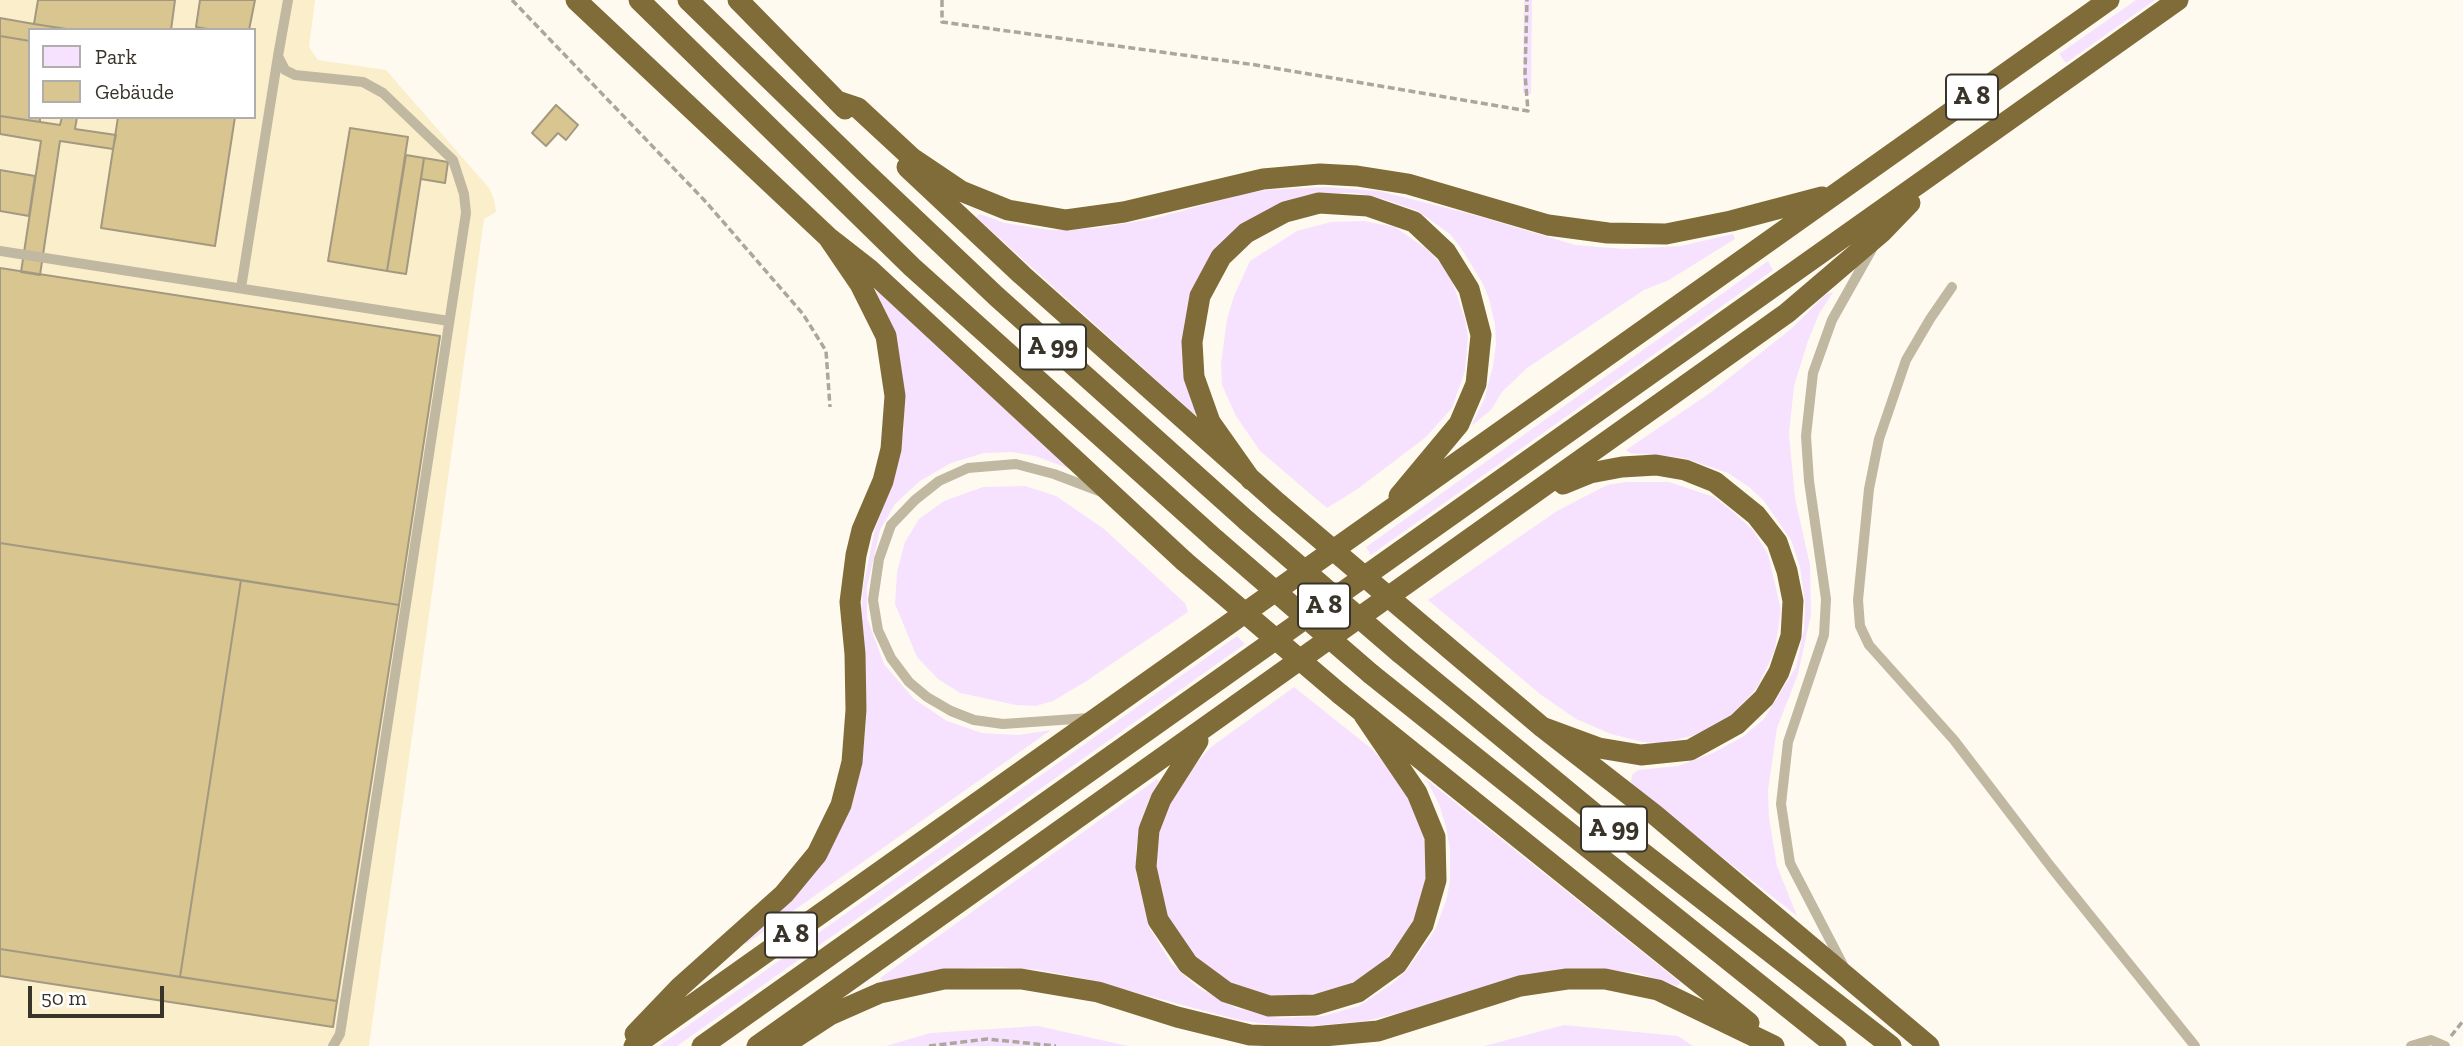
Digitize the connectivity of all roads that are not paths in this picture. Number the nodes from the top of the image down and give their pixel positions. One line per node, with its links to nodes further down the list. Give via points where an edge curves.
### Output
1 (288, 0): 8 (lane)
2 (576, 0): 13 (highway)
3 (639, 0): 33 (highway, A 99, bridge, via 912,267 1216,540 1371,674)
4 (688, 0): 34 (highway, A 99, bridge, via 987,287 1247,521 1634,846)
5 (738, 0): 9 (highway)
6 (2109, 0): 11 (highway, A 8)
7 (2178, 0): 10 (highway, A 8)
8 (278, 55): 16 (lane); 17 (lane, via 285,70 295,75 363,82 383,93 453,160 466,213)
9 (836, 101): 11 (highway, via 858,108 912,158 961,191 1008,210 1066,219 1124,212 1263,179 1320,174 1408,184 1548,225 1608,233 1666,234); 18 (highway)
10 (1945, 166): 12 (highway); 31 (highway, A 8)
11 (1835, 194): 21 (highway, A 8)
12 (1882, 232): 19 (highway, via 1787,313); 26 (lane, via 1832,320 1813,373 1806,436 1826,599 1824,635 1788,742 1781,804 1790,863)
13 (828, 237): 20 (highway, via 869,268); 29 (highway, via 887,336 895,396 891,449 862,530 850,602 856,710 852,762 841,805 817,854 784,894 680,987)
14 (0, 251): 16 (lane)
15 (1952, 287): 36 (lane, via 1906,360 1879,439 1864,531 1860,626 1869,645 1954,740)
16 (241, 288): 17 (lane)
17 (449, 321): 28 (lane, via 340,1034)
18 (1251, 480): 21 (highway, via 1210,422 1194,377 1192,342 1200,296 1220,257 1246,233 1285,212 1319,203 1368,206 1413,222 1446,252 1469,289 1481,335 1476,384 1459,425); 24 (highway, bridge)
19 (1534, 494): 24 (highway, via 1590,473 1622,467 1656,465 1715,482 1756,515 1777,542 1793,601 1791,636 1764,698 1737,724 1690,750 1641,755 1598,748); 25 (highway)
20 (1114, 497): 22 (highway, bridge); 23 (lane, via 1016,464 968,468 939,481 891,525 879,559 873,600 878,630 891,658 909,682 951,711 1003,724)
21 (1377, 521): 23 (highway, A 8)
22 (1364, 715): 25 (highway, via 1417,793 1435,837 1436,880 1423,925 1397,964 1358,992 1315,1006 1269,1006 1226,992 1188,964 1158,920 1146,867 1149,830 1161,799); 32 (highway)
23 (1100, 717): 30 (highway, A 8)
24 (1542, 727): 26 (highway)
25 (1207, 728): 27 (highway)
26 (1850, 978): 35 (highway)
27 (759, 1045): 32 (highway, via 784,1045 830,1015 880,993 944,979 1021,979 1098,992 1250,1035 1313,1037 1378,1031 1520,986 1605,979 1658,990)
28 (333, 1046)
29 (624, 1046)
30 (634, 1046)
31 (702, 1046)
32 (1776, 1046)
33 (1836, 1046)
34 (1891, 1046)
35 (1929, 1046)
36 (2196, 1046)
37 (2411, 1046): 38 (lane, via 2431,1040)
38 (2445, 1046)

